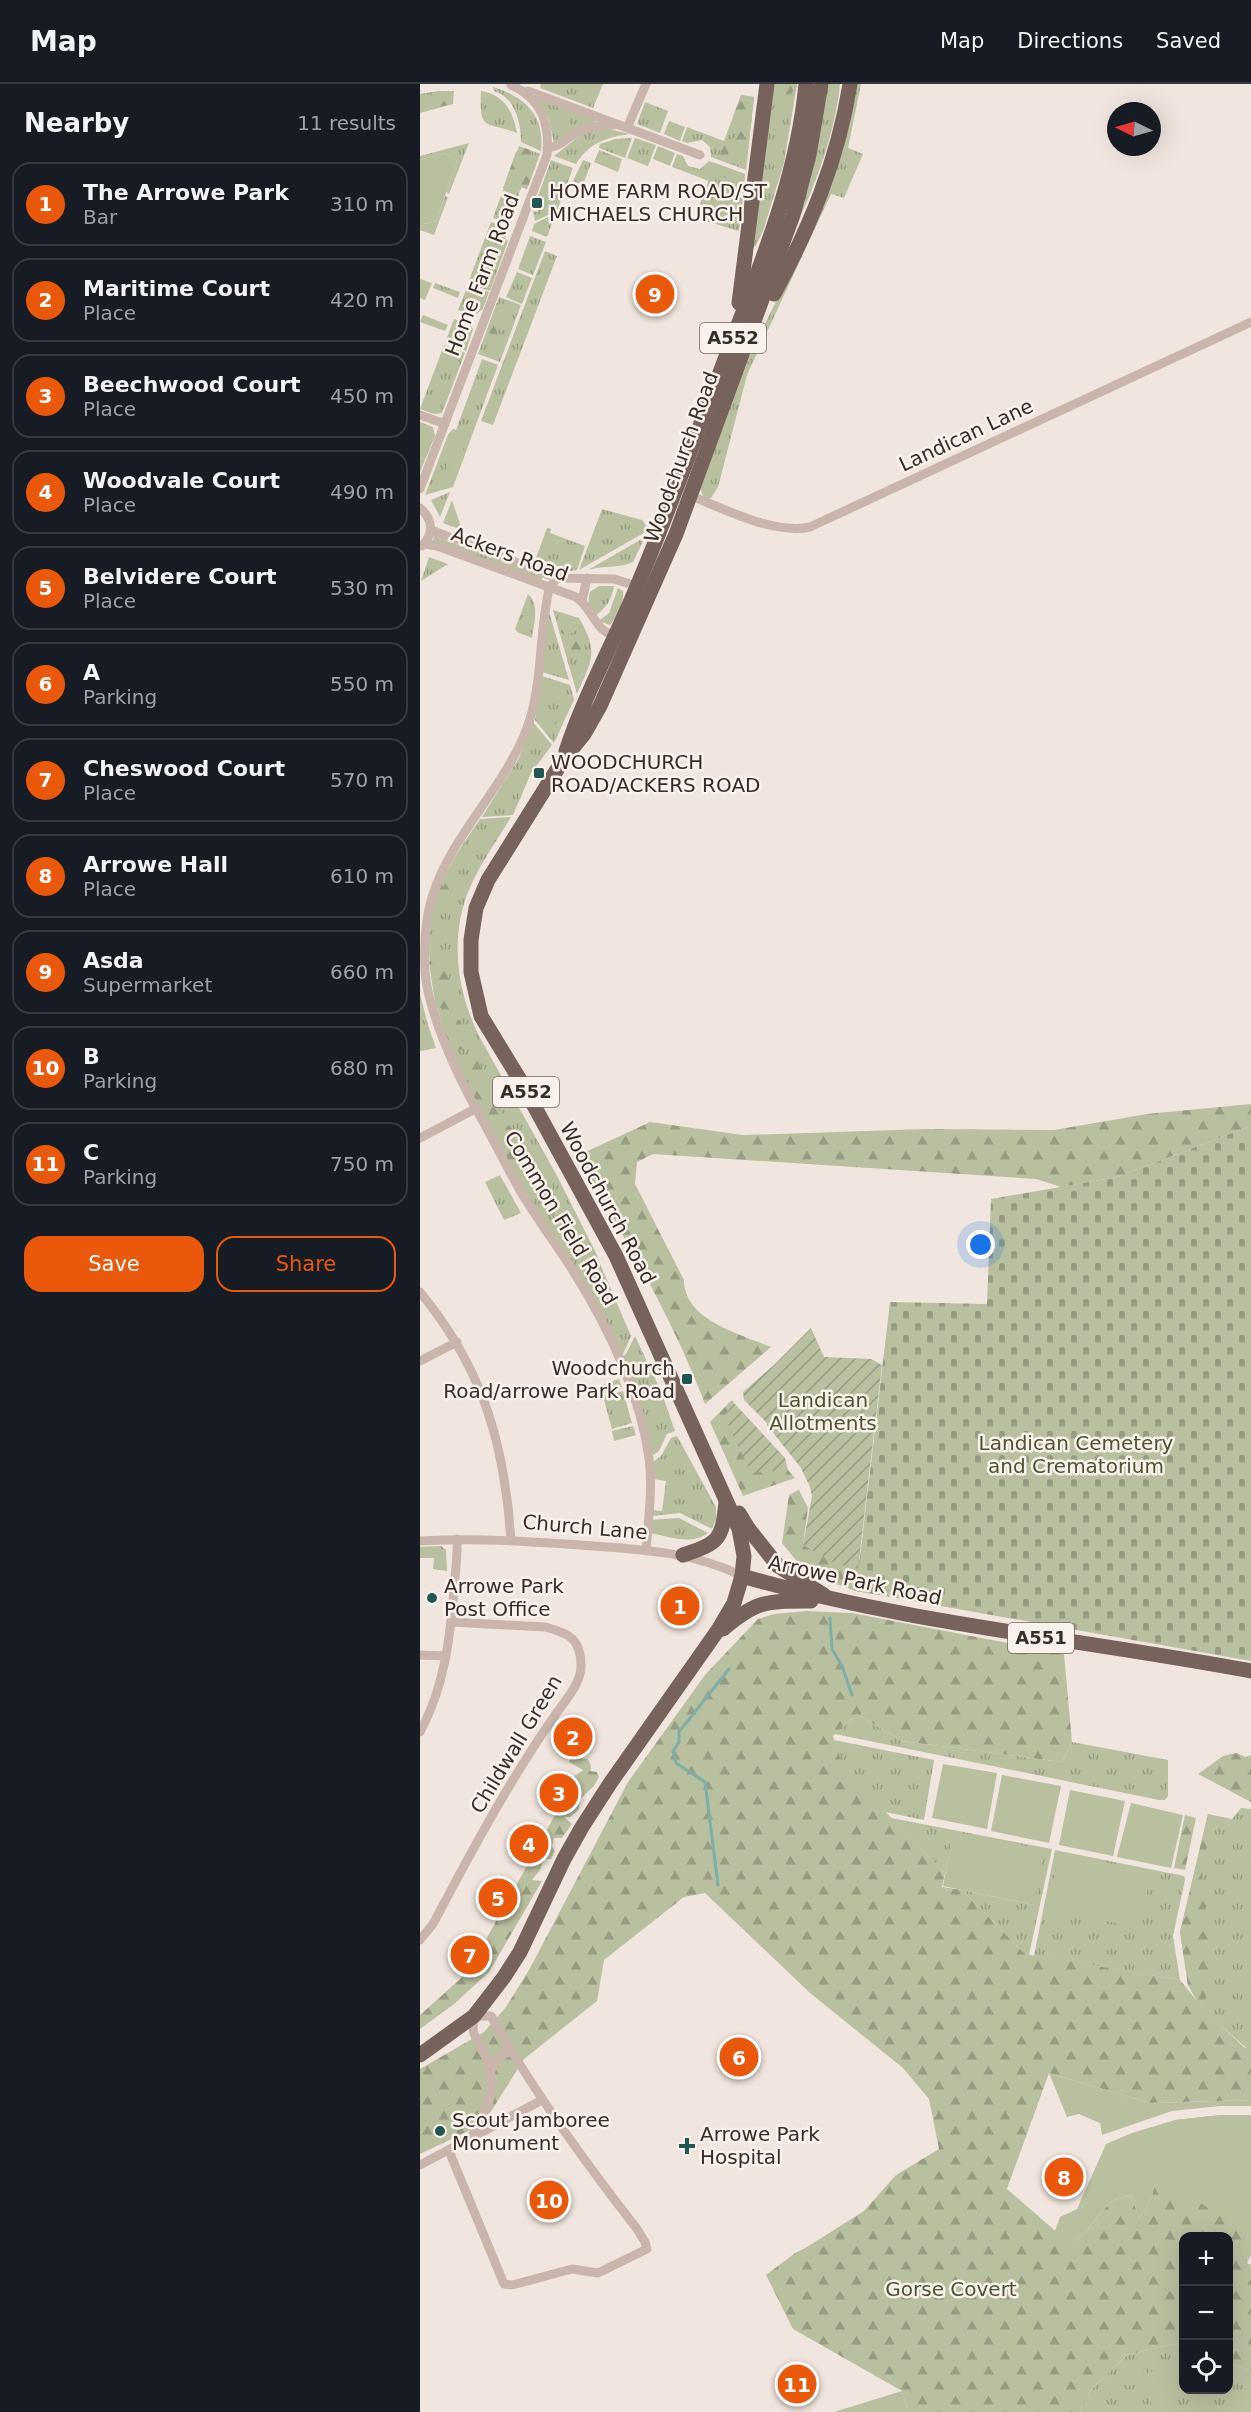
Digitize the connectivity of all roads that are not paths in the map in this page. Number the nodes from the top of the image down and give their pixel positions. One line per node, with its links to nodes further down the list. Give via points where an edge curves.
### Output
1 (506, 84): 7 (street)
2 (646, 84): 8 (street)
3 (767, 84): 12 (main road)
4 (806, 84): 12 (main road, Woodchurch Road / A552, via 781,209)
5 (821, 84): 13 (main road, Woodchurch Road / A552, via 809,155 793,214)
6 (850, 84): 13 (main road, via 834,158 812,218)
7 (511, 85): 8 (street); 9 (street, Home Farm Road, via 530,94 536,103 546,127)
8 (623, 126): 9 (street, via 585,129 558,147); 10 (street)
9 (547, 148): 16 (street, Home Farm Road)
10 (700, 155)
11 (1251, 322): 18 (street, Landican Lane, via 810,527 774,526)
12 (734, 336): 20 (main road, Woodchurch Road / A552)
13 (742, 352): 14 (main road, Woodchurch Road / A552)
14 (722, 408): 18 (main road, Woodchurch Road / A552); 20 (main road, via 677,509)
15 (420, 415): 16 (street)
16 (445, 424): 17 (street, Home Farm Road)
17 (420, 489)
18 (691, 496): 23 (main road, Woodchurch Road / A552)
19 (420, 508): 21 (street, via 427,514)
20 (668, 513): 26 (main road, Woodchurch Road / A552)
21 (431, 530): 22 (street); 24 (street, Ackers Road)
22 (422, 546): 27 (street, Ackers Road, via 437,546)
23 (659, 572): 29 (street, via 631,628 623,636); 30 (main road, Woodchurch Road / A552, via 600,706)
24 (557, 578): 25 (street, Ackers Road); 27 (street)
25 (587, 579): 26 (street, Ackers Road, via 614,579); 28 (street, Ackers Road)
26 (637, 586): 29 (main road, Woodchurch Road / A552)
27 (549, 588): 28 (street, Ackers Road); 31 (street, Common Field Road, via 536,697 527,728 450,856 428,912 426,975 430,999)
28 (582, 601): 29 (street, Ackers Road, via 597,625)
29 (615, 637): 30 (main road, Woodchurch Road / A552)
30 (563, 760): 36 (main road, Woodchurch Road / A552, via 488,880 476,908 471,972 482,1016 616,1256)
31 (475, 1109): 32 (street); 41 (street, Common Field Road, via 517,1186 609,1334 626,1374 641,1417 649,1459)
32 (420, 1138)
33 (420, 1292): 34 (street)
34 (457, 1342): 35 (street); 39 (street, via 480,1388 496,1437)
35 (420, 1361)
36 (705, 1455): 37 (main road, Woodchurch Road / A552); 44 (main road, via 748,1528 778,1566)
37 (726, 1502): 42 (main road, via 723,1530 716,1540); 43 (main road, Woodchurch Road / A552, via 739,1529 744,1556)
38 (457, 1539): 39 (street, Church Lane); 40 (street, Church Lane); 45 (street)
39 (511, 1539): 41 (street, Church Lane)
40 (420, 1541)
41 (646, 1551): 42 (street, Church Lane)
42 (683, 1555): 43 (street, Church Lane)
43 (742, 1576): 44 (main road, Arrowe Park Road / A551); 46 (main road, Arrowe Park Road, via 734,1603)
44 (832, 1600): 46 (main road, via 767,1602 745,1611); 49 (main road, Arrowe Park Road / A551)
45 (451, 1622): 48 (street); 51 (street, Childwall Green, via 558,1630 571,1635 581,1667 573,1688 516,1774 433,1924)
46 (712, 1639): 52 (main road, Arrowe Park Road, via 610,1782 564,1859 520,1952)
47 (420, 1655): 48 (street)
48 (445, 1656): 50 (street, via 437,1695)
49 (1251, 1671)
50 (420, 1732)
51 (420, 1940)
52 (474, 2016): 53 (street, via 491,2016); 54 (main road, Arrowe Park Road); 55 (street, via 472,2033)
53 (511, 2051): 55 (street, via 498,2057); 56 (street)
54 (420, 2055)
55 (490, 2072): 57 (street, via 490,2104)
56 (542, 2100): 57 (street); 58 (street, via 637,2229 647,2249 598,2273 572,2269 504,2284)
57 (472, 2136): 58 (street)
58 (449, 2151): 59 (street)
59 (420, 2165)

